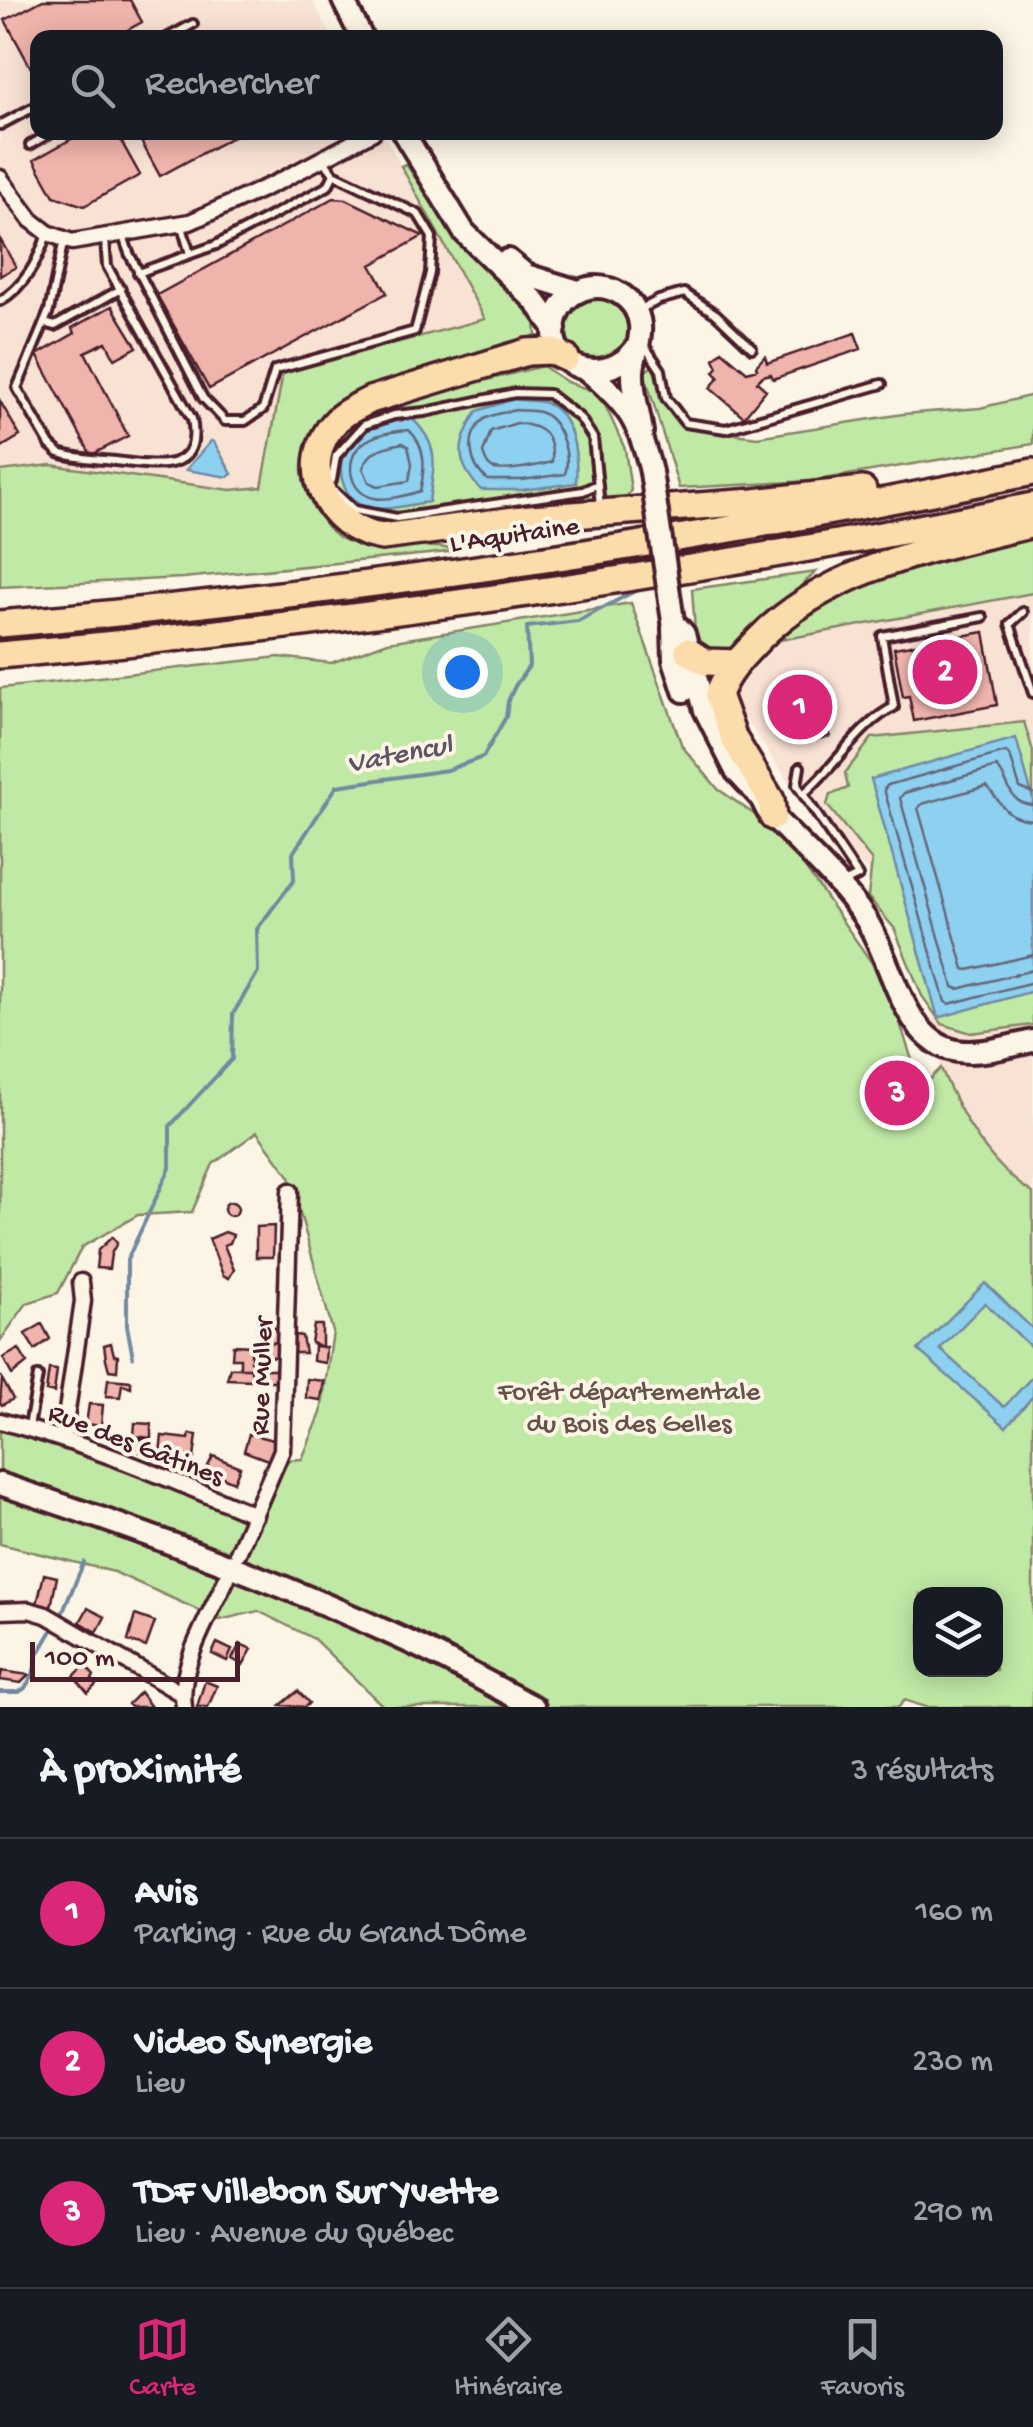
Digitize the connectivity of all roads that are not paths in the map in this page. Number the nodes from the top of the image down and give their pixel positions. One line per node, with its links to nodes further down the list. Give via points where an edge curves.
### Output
1 (342, 0): 4 (street)
2 (194, 24): 3 (lane)
3 (182, 30)
4 (358, 30)
5 (30, 109): 6 (lane)
6 (0, 125)
7 (38, 140): 11 (lane)
8 (359, 140): 12 (street)
9 (408, 140): 27 (street, via 464,232)
10 (421, 140): 23 (street, via 486,239 537,280)
11 (30, 145)
12 (323, 160): 13 (lane); 15 (street)
13 (334, 174): 20 (lane, via 328,186); 21 (lane, via 418,214 432,237 415,331 275,370 264,409 245,421 225,421 203,398)
14 (0, 178): 16 (street, via 16,204)
15 (182, 224): 17 (street); 20 (lane)
16 (48, 233): 19 (street); 24 (lane, via 28,274)
17 (123, 235): 18 (street); 21 (lane)
18 (105, 238): 19 (street); 22 (lane, via 107,266)
19 (64, 240): 26 (lane)
20 (190, 254): 21 (lane)
21 (138, 273)
22 (121, 288): 26 (lane, via 55,326); 26 (lane, via 192,419 193,448 182,459 162,465 59,454 17,388)
23 (578, 292): 25 (street, via 604,287); 27 (street, via 561,307)
24 (0, 301)
25 (636, 311): 28 (street); 29 (lane, via 684,293)
26 (44, 323)
27 (555, 329): 30 (street, via 560,350)
28 (638, 342): 30 (street, via 616,368 602,372); 31 (lane, via 661,370 666,398 685,424 726,429); 32 (street, via 632,374)
29 (752, 348)
30 (577, 364): 32 (street, via 614,393); 37 (highway, via 551,351 527,352 370,400 336,421 316,470 336,515 363,534 382,537)
31 (882, 384)
32 (642, 432): 42 (street, bridge)
33 (1033, 472): 34 (highway, L'Aquitaine)
34 (1007, 477): 37 (highway, via 978,474 754,502); 41 (highway, L'Aquitaine, via 766,524 474,569)
35 (598, 484): 35 (lane, via 593,438 549,394 515,393 364,425 336,456 331,476 334,492 354,510 398,518); 37 (lane)
36 (1033, 506): 45 (highway, via 499,596)
37 (601, 512)
38 (1033, 524): 46 (highway, via 840,580 776,621)
39 (1022, 612): 44 (lane, via 1010,624)
40 (983, 617): 49 (lane, via 882,636 894,707 877,715)
41 (0, 624)
42 (679, 635): 46 (highway, via 705,662); 50 (street, via 705,710 736,770)
43 (1033, 647): 44 (lane)
44 (1020, 650): 47 (lane)
45 (0, 655)
46 (737, 662): 50 (highway, via 718,695 734,738 771,800)
47 (1033, 693)
48 (800, 768): 49 (lane)
49 (803, 794): 51 (lane, via 858,876)
50 (770, 813): 51 (street)
51 (838, 884): 52 (street, via 880,942 916,1025 933,1041 955,1051)
52 (1033, 1041)
53 (290, 1191): 60 (street, Rue Muller, via 282,1450)
54 (81, 1282): 58 (street)
55 (38, 1376): 57 (lane)
56 (0, 1420): 57 (street, Rue des Gâtines)
57 (28, 1428): 58 (street, Rue des Gâtines)
58 (63, 1438): 60 (street, Rue des Gâtines)
59 (0, 1484): 65 (street, via 288,1590 407,1640)
60 (255, 1515): 61 (street, Rue Muller)
61 (238, 1553)
62 (227, 1578): 64 (street, via 194,1654)
63 (0, 1611): 64 (street, via 46,1615)
64 (183, 1700)
65 (534, 1707)

